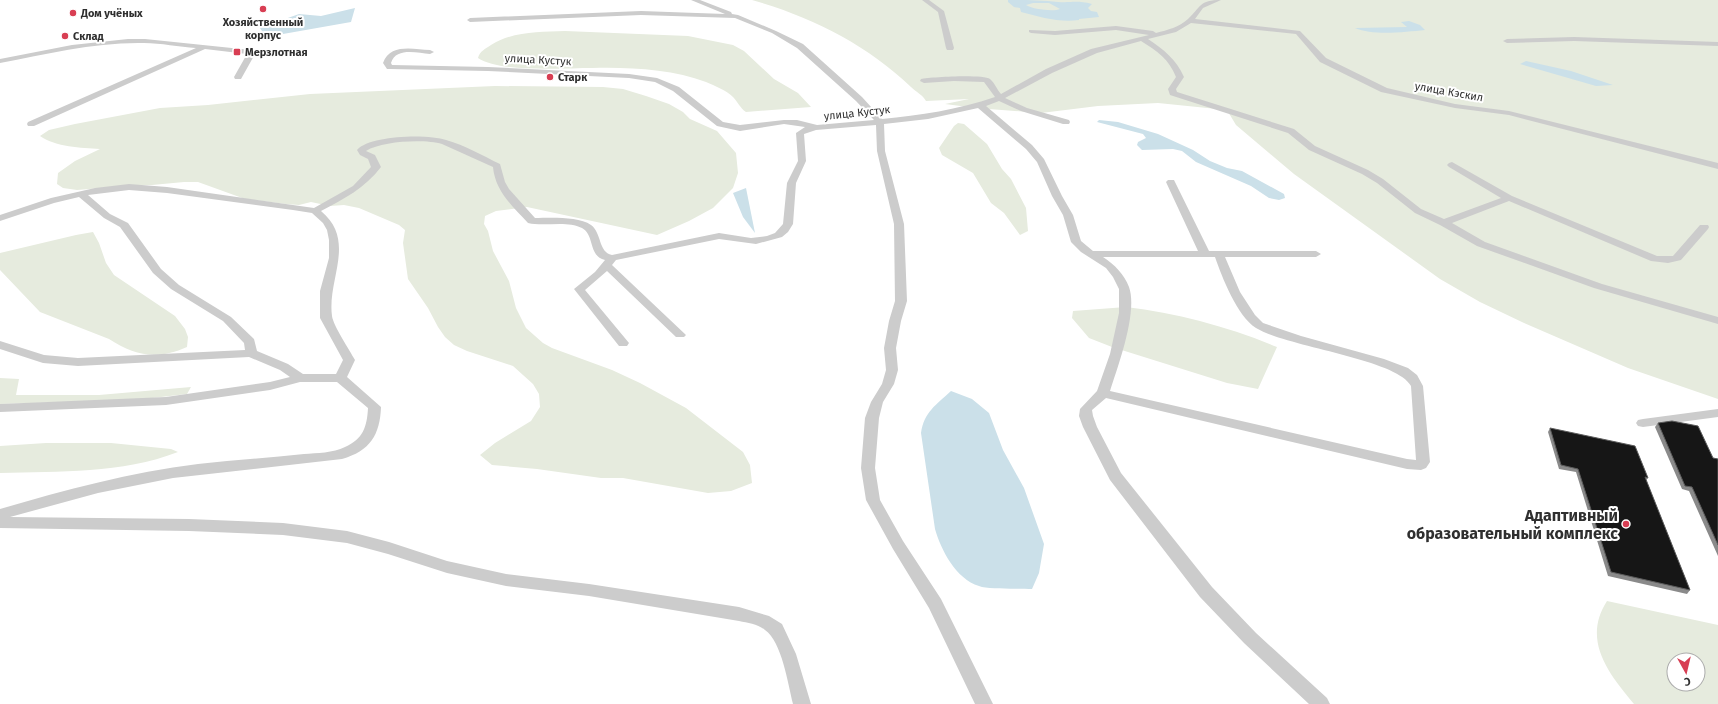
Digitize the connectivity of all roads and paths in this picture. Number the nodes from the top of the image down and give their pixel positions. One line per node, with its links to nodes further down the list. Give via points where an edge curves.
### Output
1 (694, 0): 4 (street)
2 (925, 0): 13 (street, via 941,11)
3 (1218, 0): 6 (street, улица Кустук, via 1201,7)
4 (736, 16): 5 (street, via 641,13); 20 (street, via 800,46 859,99)
5 (470, 20)
6 (1190, 21): 8 (street, улица Кустук, via 1174,31); 25 (street, улица Кэскил, via 1298,32 1323,60 1384,90 1455,106 1509,113)
7 (1031, 31): 8 (street, via 1055,33 1116,28)
8 (1158, 34): 9 (street, улица Кустук)
9 (1142, 38): 18 (street, улица Кустук, via 1094,52 1049,71); 31 (street, via 1164,52 1175,64 1180,78 1172,89 1174,93 1291,131 1312,148 1365,172 1418,211)
10 (1507, 40): 11 (street, via 1574,39)
11 (1718, 44)
12 (206, 46): 15 (street, via 128,41); 16 (street, via 251,52); 22 (street)
13 (950, 48)
14 (430, 52): 23 (street, улица Кустук, via 400,50 388,57 387,62 390,67 488,69 629,76 656,80 676,89 720,124 740,128 784,122)
15 (0, 61)
16 (238, 77)
17 (924, 81): 18 (street, via 986,80)
18 (1000, 98): 19 (street, улица Кустук); 21 (street)
19 (980, 105): 20 (street, улица Кустук, via 928,117); 33 (street, via 1029,147 1041,161 1068,214 1076,242)
20 (880, 122): 23 (street, улица Кустук); 52 (street, via 881,151 899,224 901,301 890,348 892,370 872,418 868,468 873,500 934,604)
21 (1066, 122)
22 (31, 124)
23 (817, 128): 37 (street, via 800,133 802,163 791,184 790,224 784,232 767,239 751,241 732,236 719,236)
24 (1452, 165): 28 (street)
25 (1718, 166)
26 (1171, 182): 34 (street)
27 (81, 194): 29 (street, via 115,188 143,187); 30 (street); 42 (street, via 107,216 124,225 157,271 175,287 227,319 250,342)
28 (1510, 198): 31 (street); 32 (street, via 1656,260 1677,258)
29 (315, 211): 37 (street, via 367,180 376,167 372,157 361,150 369,145 433,139 497,166 501,185 532,221 580,224 587,228 602,256); 44 (street, via 327,221 332,230 334,258 326,291 326,318 349,360)
30 (0, 218)
31 (1444, 223): 38 (street, via 1480,244 1598,286)
32 (1704, 227)
33 (1092, 254): 34 (street); 45 (street, via 1110,266 1124,289 1125,313 1116,354)
34 (1205, 254): 36 (street)
35 (1316, 254): 36 (street)
36 (1219, 255): 45 (street, via 1234,292 1258,324 1268,330 1380,362 1404,371 1413,378 1417,386 1423,462 1408,464)
37 (609, 262): 39 (street); 40 (street, via 579,289)
38 (1718, 321)
39 (680, 335)
40 (623, 343)
41 (0, 345): 42 (street, via 43,359 78,362)
42 (251, 353): 43 (street, via 284,367)
43 (300, 378): 44 (street); 46 (street, via 270,386 166,401)
44 (340, 378): 49 (street, via 375,407 374,424 357,448 329,456 142,478 91,488)
45 (1103, 393): 53 (street, via 1086,409 1086,416 1115,476 1206,592 1250,638)
46 (0, 408)
47 (1718, 413): 48 (street)
48 (1643, 423)
49 (0, 514)
50 (0, 522): 51 (street, via 284,529 339,536 389,548 447,567 506,580 589,590 739,614 762,620 775,628 784,644)
51 (802, 704)
52 (984, 704)
53 (1321, 704)

